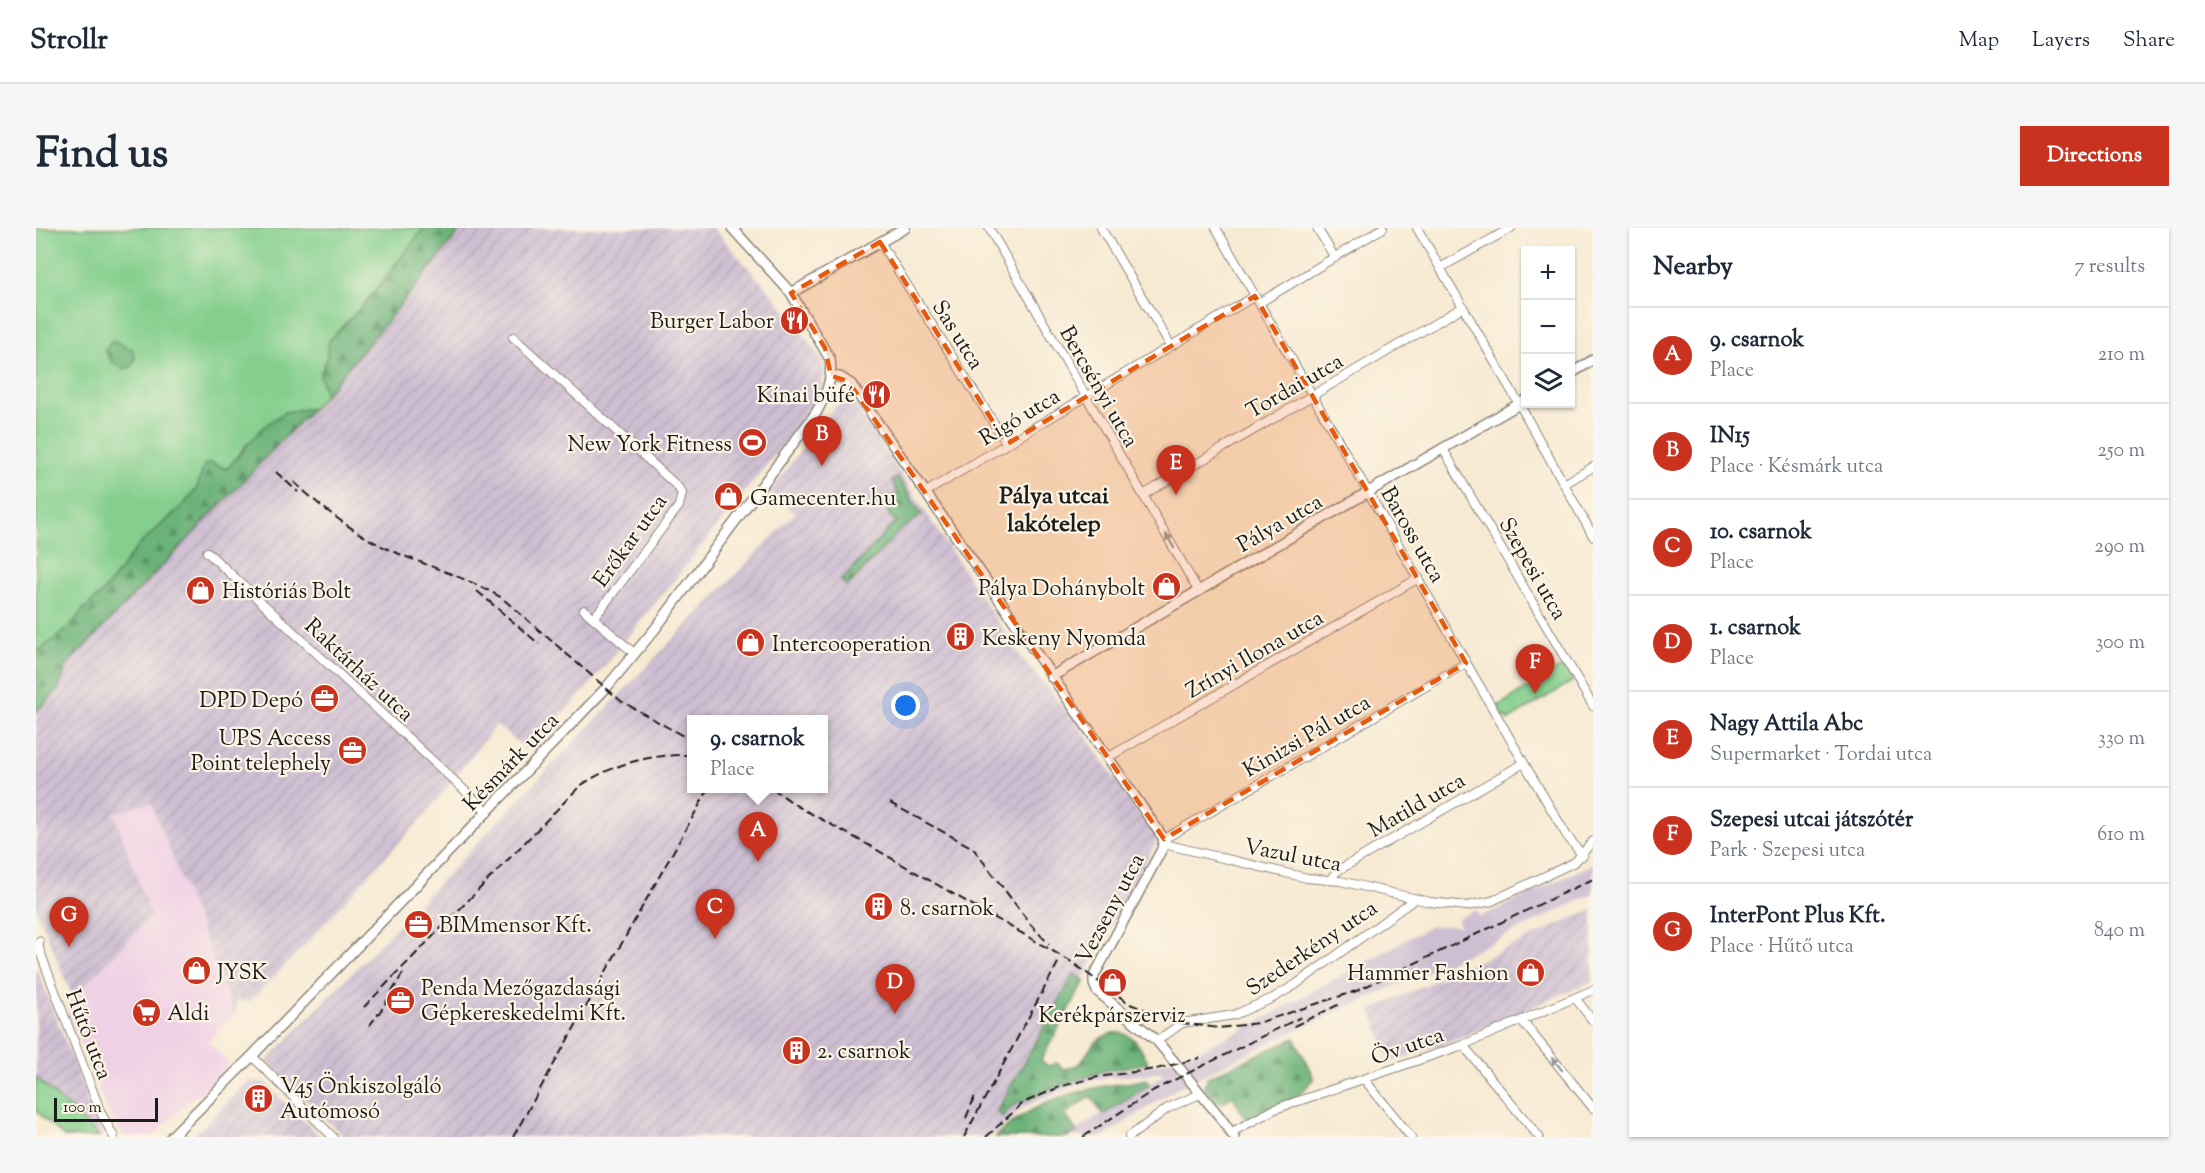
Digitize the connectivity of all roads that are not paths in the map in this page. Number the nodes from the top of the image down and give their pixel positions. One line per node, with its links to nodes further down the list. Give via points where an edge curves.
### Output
1 (732, 228): 13 (street)
2 (905, 228): 10 (street)
3 (989, 228): 22 (street, Bercsényi utca)
4 (1101, 228): 17 (street)
5 (1216, 228): 14 (street, Baross utca)
6 (1317, 228): 11 (street)
7 (1383, 228): 11 (street, Rigó utca)
8 (1417, 228): 12 (street)
9 (1511, 228): 12 (street)
10 (880, 242): 13 (street); 26 (street, Sas utca)
11 (1335, 258): 14 (street, Rigó utca)
12 (1440, 268): 15 (street)
13 (791, 293): 20 (street, via 825,348)
14 (1257, 300): 17 (street, Rigó utca); 21 (street, Baross utca)
15 (1463, 308): 21 (street, Tordai utca); 23 (street)
16 (513, 337): 38 (street, Erőkar utca, via 682,493 679,506)
17 (1171, 346): 22 (street, Rigó utca)
18 (1593, 360): 19 (street)
19 (1575, 371)
20 (831, 376): 30 (street, via 840,376 851,384); 39 (street, Késmárk utca, via 816,413)
21 (1312, 395): 31 (street, Baross utca); 32 (street, Tordai utca)
22 (1086, 397): 26 (street, Rigó utca); 32 (street, Bercsényi utca)
23 (1521, 400)
24 (1521, 403): 27 (street, Pálya utca)
25 (1525, 408): 29 (street)
26 (1007, 444): 30 (street, Rigó utca)
27 (1443, 449): 31 (street, Pálya utca); 42 (street, Szepesi utca)
28 (1593, 466): 29 (street)
29 (1564, 484): 33 (street)
30 (926, 492): 41 (street)
31 (1369, 492): 35 (street, Baross utca); 36 (street, Pálya utca)
32 (1143, 495): 36 (street, Bercsényi utca, one-way to 32)
33 (1593, 536)
34 (207, 552): 45 (street, Raktárház utca)
35 (1419, 578): 40 (street, Baross utca); 43 (street, Zrínyi Ilona utca)
36 (1199, 592): 41 (street, Pálya utca)
37 (584, 610): 38 (street)
38 (594, 618): 39 (street)
39 (635, 654): 45 (street, Késmárk utca)
40 (1466, 663): 44 (street, Baross utca); 46 (street, Kinizsi Pál utca)
41 (1051, 677): 43 (street)
42 (1593, 706)
43 (1107, 758): 46 (street)
44 (1524, 763): 48 (street, Baross utca); 49 (street, Matild utca, via 1337,871)
45 (488, 812): 58 (street, Késmárk utca)
46 (1164, 841): 49 (street, Vazul utca, via 1307,878); 56 (street, Vezseny utca, via 1094,976 1097,991)
47 (1593, 841): 48 (street)
48 (1582, 856): 50 (street, Vazul utca, via 1564,868 1484,903 1454,906)
49 (1330, 880): 50 (street, Vazul utca)
50 (1415, 898): 56 (street, Szederkény utca, via 1273,998 1234,1016 1182,1023)
51 (39, 941): 63 (street, Hűtő utca, via 101,1113)
52 (1593, 990): 53 (street, Öv utca)
53 (1575, 998): 54 (street); 55 (street, Öv utca)
54 (1593, 1020)
55 (1522, 1021): 57 (street, Öv utca); 61 (street, one-way to 55)
56 (1157, 1041): 60 (street)
57 (1463, 1045): 59 (street, Öv utca); 68 (street)
58 (252, 1056): 64 (street, Késmárk utca); 65 (street)
59 (1364, 1079): 62 (street, Öv utca, via 1275,1109); 67 (street)
60 (1200, 1094): 62 (street); 66 (street, via 1168,1108)
61 (1593, 1108)
62 (1233, 1134)
63 (114, 1137)
64 (171, 1137)
65 (333, 1137)
66 (1129, 1137)
67 (1411, 1137)
68 (1539, 1137)

